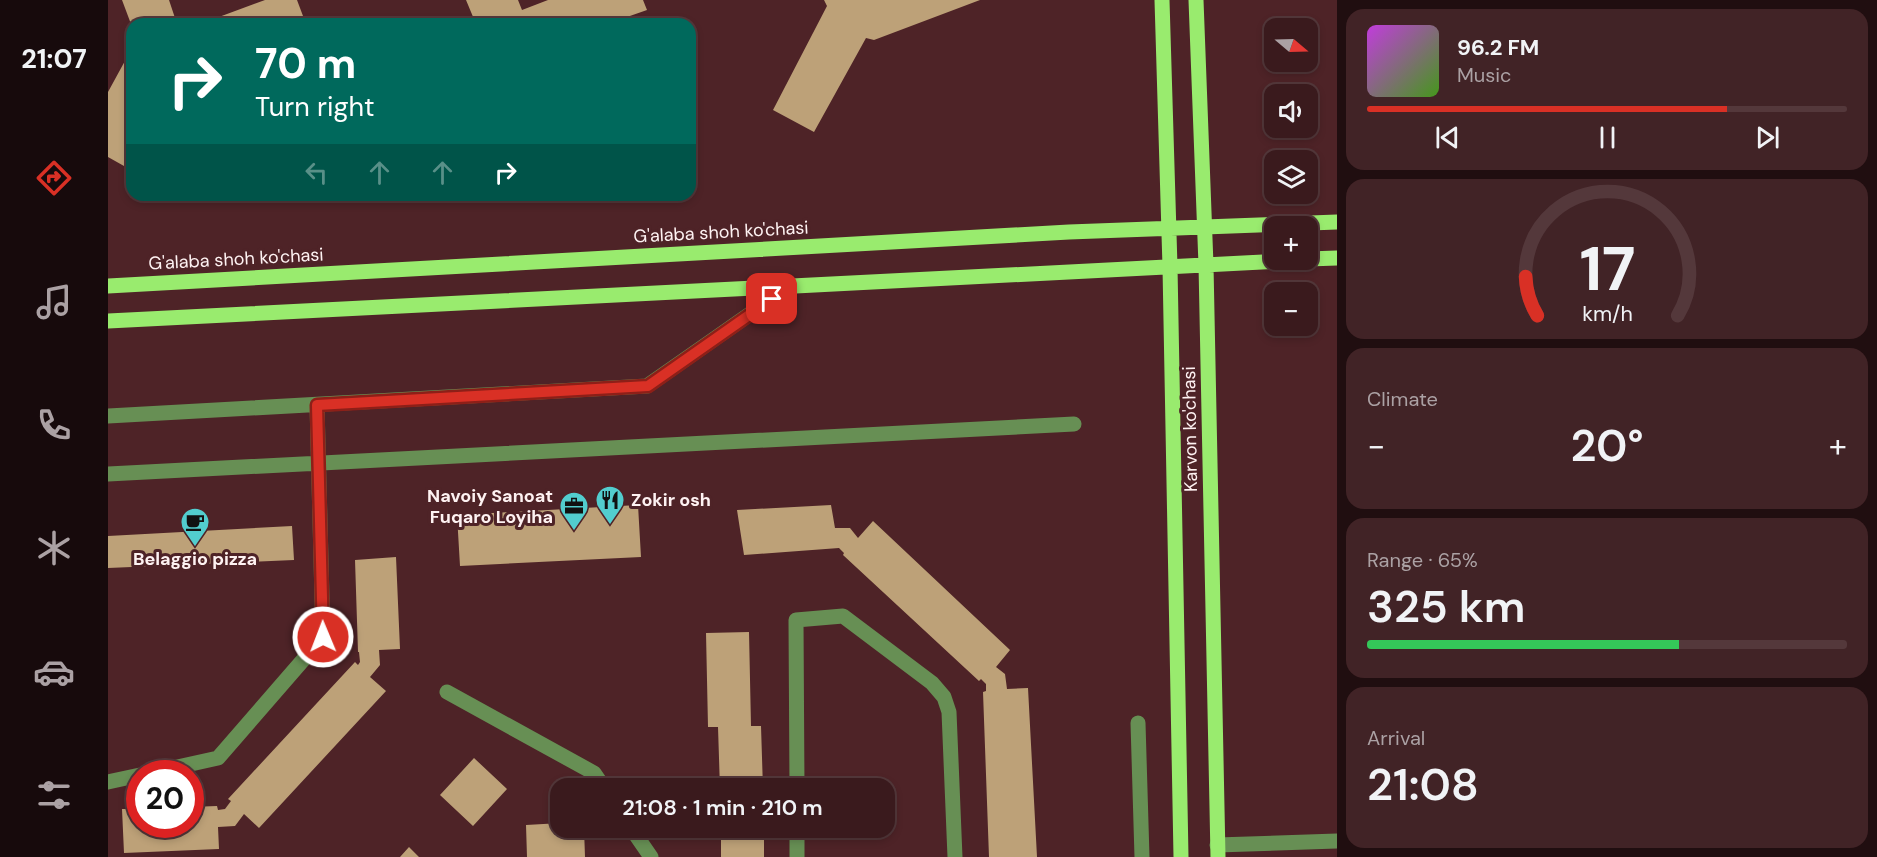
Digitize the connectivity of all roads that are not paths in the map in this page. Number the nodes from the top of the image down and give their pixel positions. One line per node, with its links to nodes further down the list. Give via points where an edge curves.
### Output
1 (1162, 0): 5 (main road)
2 (1196, 0): 4 (main road, Karvon ko'chasi)
3 (1337, 222): 4 (main road, G'alaba shoh ko'chasi)
4 (1204, 228): 5 (main road, G'alaba shoh ko'chasi); 9 (main road, Karvon ko'chasi)
5 (1169, 229): 10 (main road); 11 (main road, G'alaba shoh ko'chasi)
6 (1337, 258): 7 (main road)
7 (1318, 259)
8 (1264, 262): 9 (main road)
9 (1206, 265): 10 (main road); 29 (main road, Karvon ko'chasi)
10 (1170, 267): 12 (main road); 34 (main road)
11 (108, 286)
12 (790, 286): 13 (main road); 14 (street, via 648,386)
13 (108, 321)
14 (317, 405): 15 (street); 17 (street)
15 (108, 416)
16 (1074, 424): 17 (street)
17 (318, 464): 18 (street); 21 (street, via 323,637 218,758)
18 (108, 474)
19 (447, 692): 23 (street)
20 (1138, 723): 33 (street)
21 (204, 761)
22 (126, 778): 25 (street)
23 (597, 778)
24 (797, 778): 32 (street, via 796,620 843,616 932,683 944,697 949,712)
25 (108, 782)
26 (638, 838): 30 (street)
27 (797, 838): 31 (street)
28 (1337, 842): 29 (street)
29 (1217, 851)
30 (651, 857)
31 (797, 857)
32 (955, 857)
33 (1142, 857)
34 (1182, 857)

